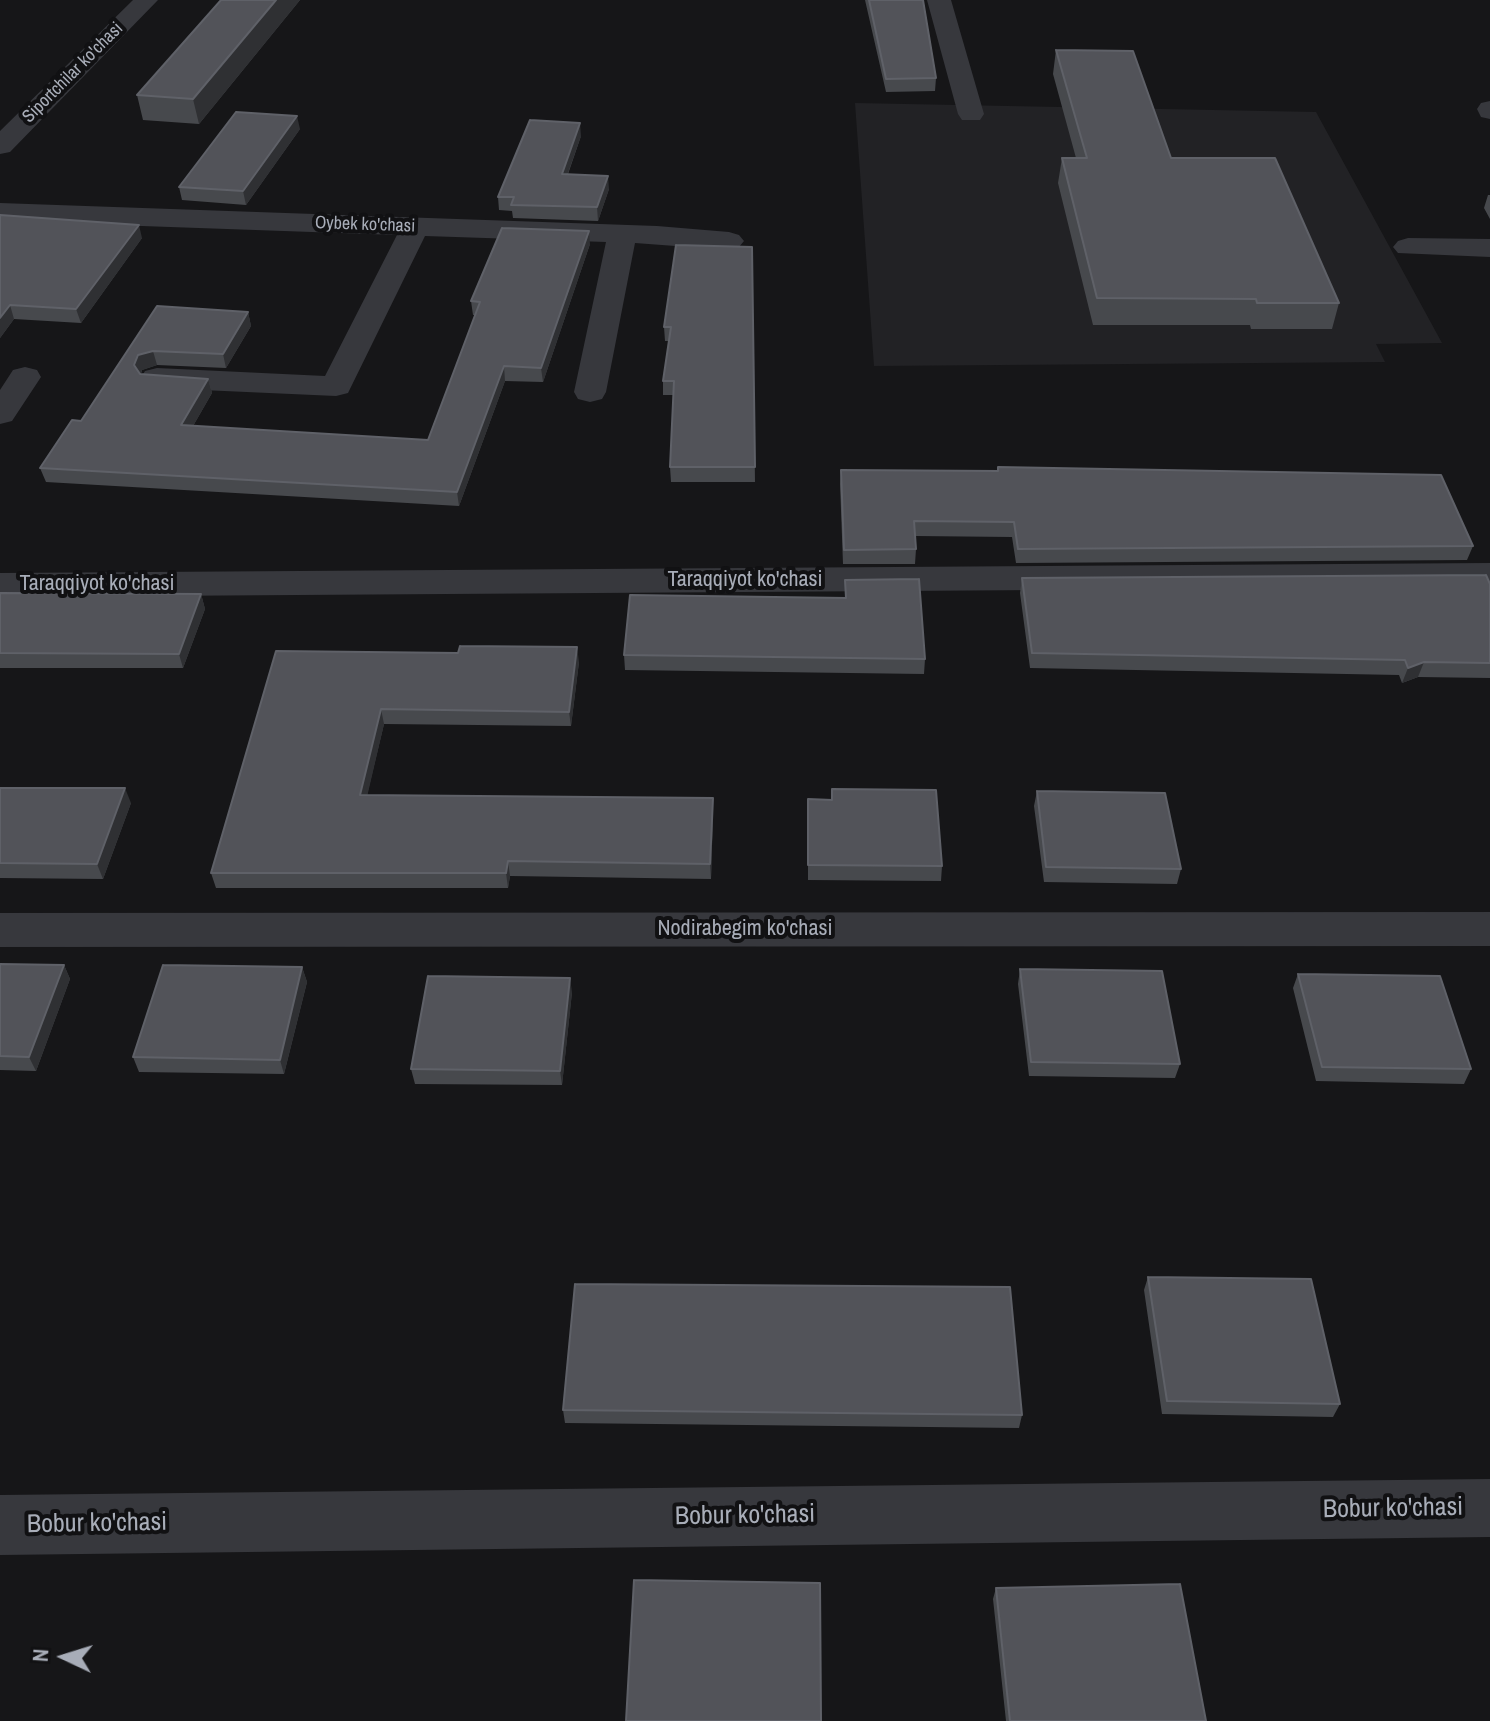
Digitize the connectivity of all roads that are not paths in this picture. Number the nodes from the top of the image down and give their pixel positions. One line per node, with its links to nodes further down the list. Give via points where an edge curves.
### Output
1 (146, 0): 4 (street, Siportchilar ko'chasi)
2 (939, 0): 3 (street)
3 (971, 114)
4 (0, 146)
5 (0, 212): 6 (street, Oybek ko'chasi)
6 (415, 227): 7 (street, Oybek ko'chasi); 12 (street, via 336,386)
7 (622, 234): 8 (street, Oybek ko'chasi); 13 (street)
8 (729, 241)
9 (1408, 247): 10 (street)
10 (1490, 248)
11 (25, 377): 14 (street)
12 (157, 378)
13 (590, 392)
14 (0, 414)
15 (1490, 575): 16 (street, Taraqqiyot ko'chasi)
16 (0, 585)
17 (1490, 929): 18 (street, Nodirabegim ko'chasi)
18 (0, 930)
19 (1490, 1508): 20 (street, Bobur ko'chasi)
20 (0, 1525)

